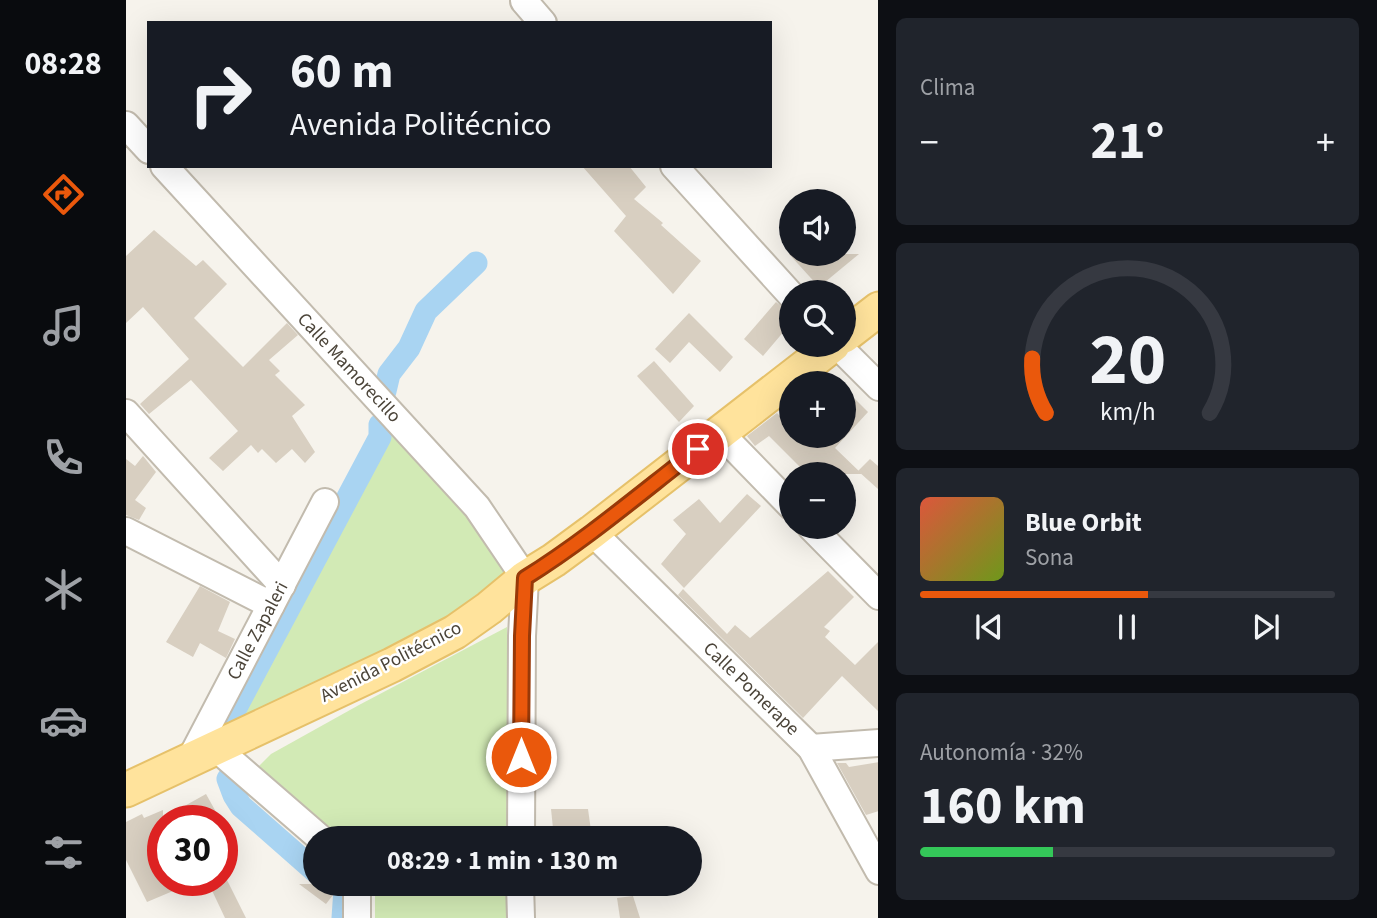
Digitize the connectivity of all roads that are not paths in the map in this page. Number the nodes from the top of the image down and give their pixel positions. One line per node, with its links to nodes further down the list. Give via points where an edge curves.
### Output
1 (524, 1): 2 (street)
2 (541, 21)
3 (126, 125): 4 (street)
4 (147, 148)
5 (166, 168): 20 (street, Calle Mamorecillo, via 477,508)
6 (676, 168): 7 (street)
7 (779, 282)
8 (878, 309): 9 (main road)
9 (856, 327)
10 (819, 357): 14 (main road, Avenida Politécnico)
11 (847, 357): 12 (street)
12 (878, 387)
13 (126, 412): 21 (street)
14 (719, 432): 15 (street); 18 (main road, Avenida Politécnico)
15 (779, 494)
16 (325, 502): 21 (street, Calle Zapaleri)
17 (126, 531): 21 (street)
18 (592, 532): 20 (main road, Avenida Politécnico); 24 (street, Calle Pomerape)
19 (823, 539): 22 (street)
20 (525, 578): 25 (main road, Avenida Politécnico, via 455,632); 28 (street)
21 (276, 595): 25 (street, Calle Zapaleri)
22 (878, 596)
23 (878, 743): 24 (street)
24 (811, 748): 29 (street, Calle Pomerape)
25 (203, 754): 26 (main road, Avenida Politécnico); 27 (street)
26 (130, 784)
27 (303, 826)
28 (521, 826)
29 (878, 871)
30 (358, 896): 32 (street)
31 (520, 896): 33 (street)
32 (357, 918)
33 (521, 918)

